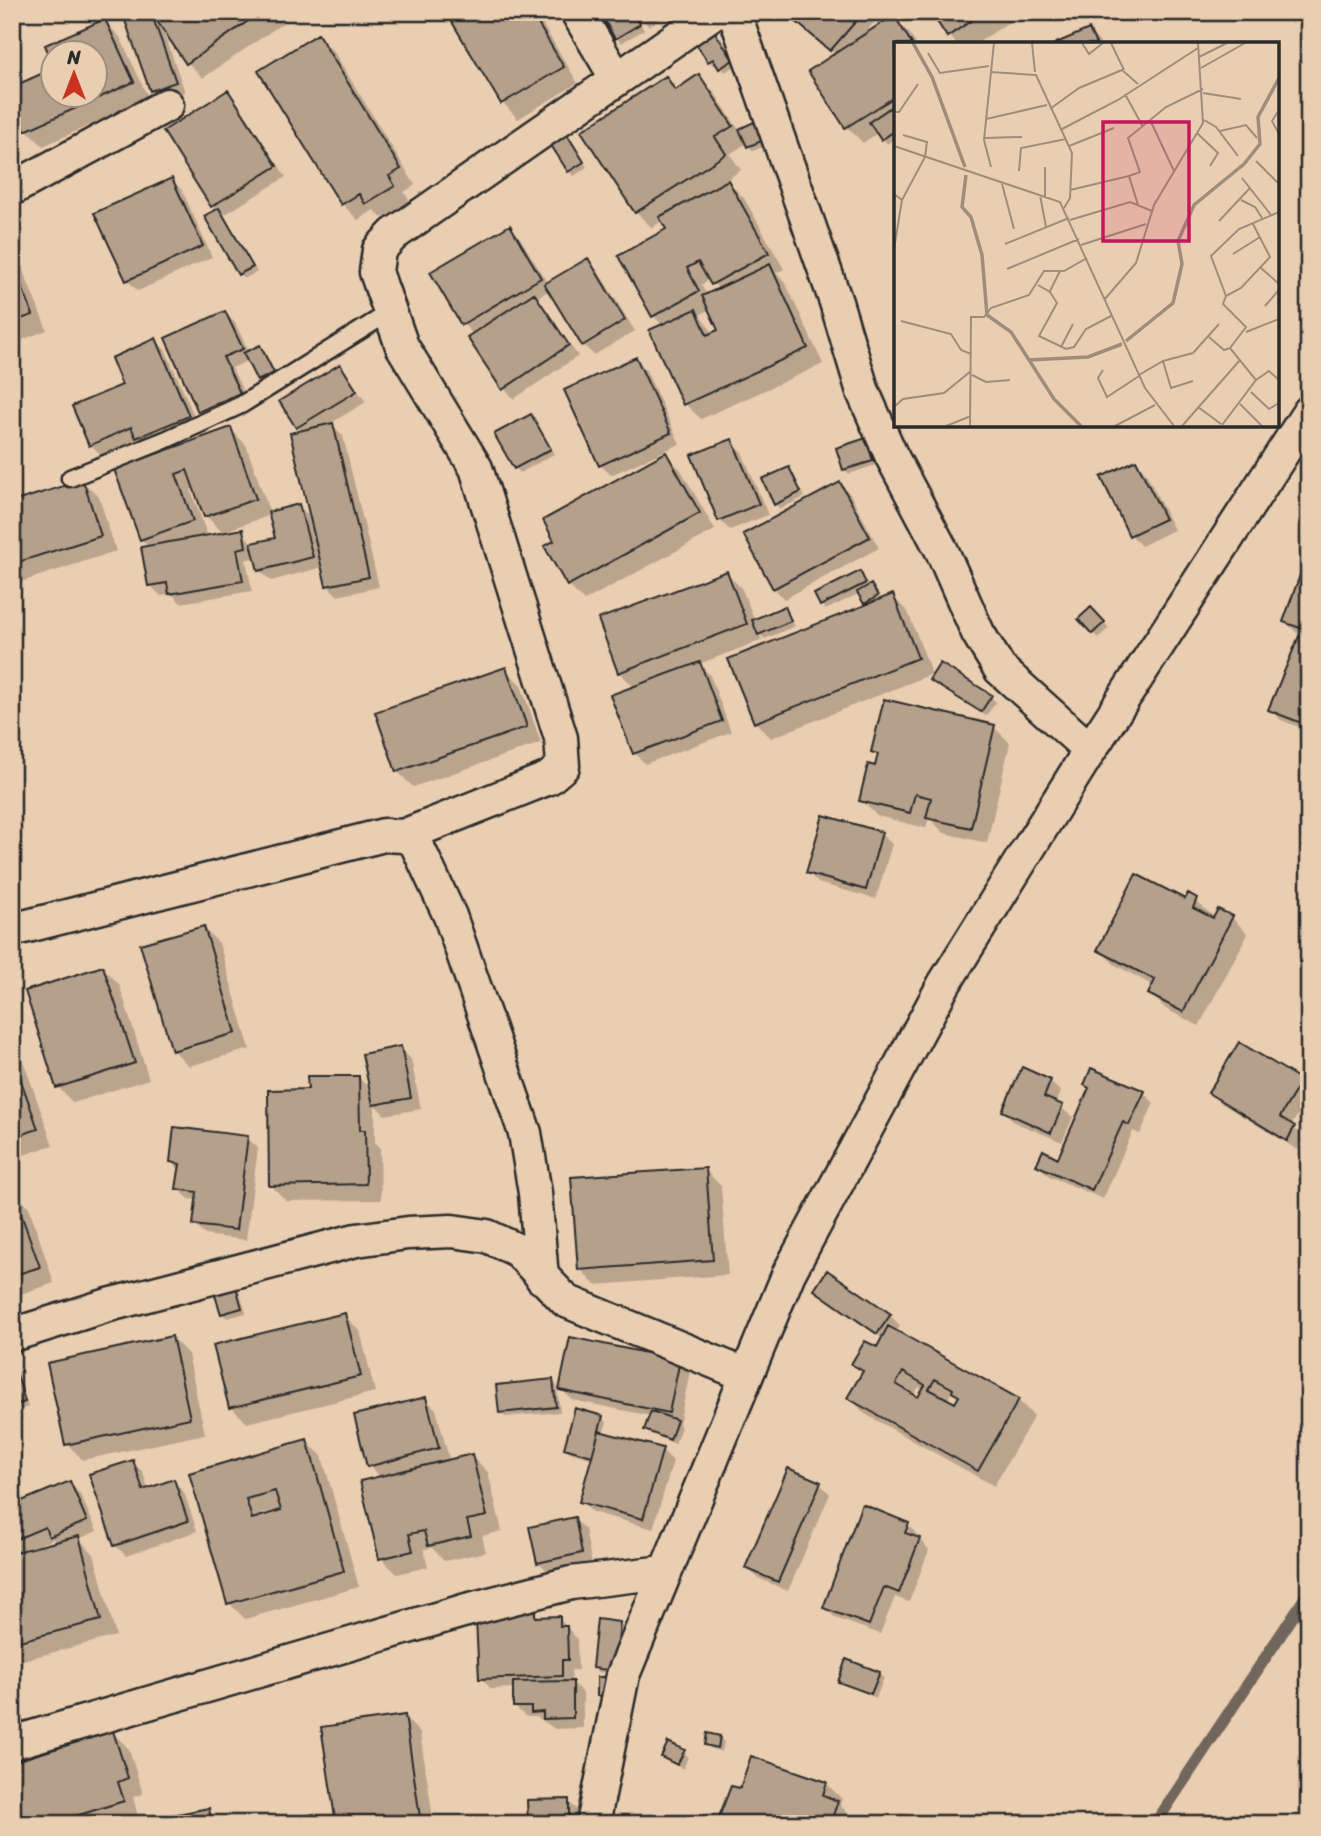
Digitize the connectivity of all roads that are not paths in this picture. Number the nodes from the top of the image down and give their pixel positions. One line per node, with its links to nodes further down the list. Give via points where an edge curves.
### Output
1 (577, 12): 4 (street)
2 (714, 12): 4 (street)
3 (734, 12): 10 (street, via 863,391 891,455 942,551 978,634 1000,669)
4 (617, 79): 7 (street, via 394,234 379,250 376,272)
5 (167, 105): 6 (street)
6 (12, 188)
7 (390, 312): 9 (lane, via 242,405); 11 (street, via 402,346 476,468 561,738 563,766 549,778)
8 (1309, 412): 10 (street)
9 (70, 478)
10 (1090, 750): 15 (street, via 944,984 789,1273)
11 (403, 836): 12 (street, via 384,835); 13 (street, via 415,841 450,916 524,1133)
12 (12, 930)
13 (542, 1278): 14 (street, via 517,1250 487,1236 452,1231 408,1233 356,1240); 15 (street, via 566,1301)
14 (12, 1335)
15 (747, 1375): 16 (street)
16 (664, 1572): 17 (street, via 571,1583 463,1611); 18 (street, via 623,1675)
17 (12, 1743)
18 (593, 1824)

